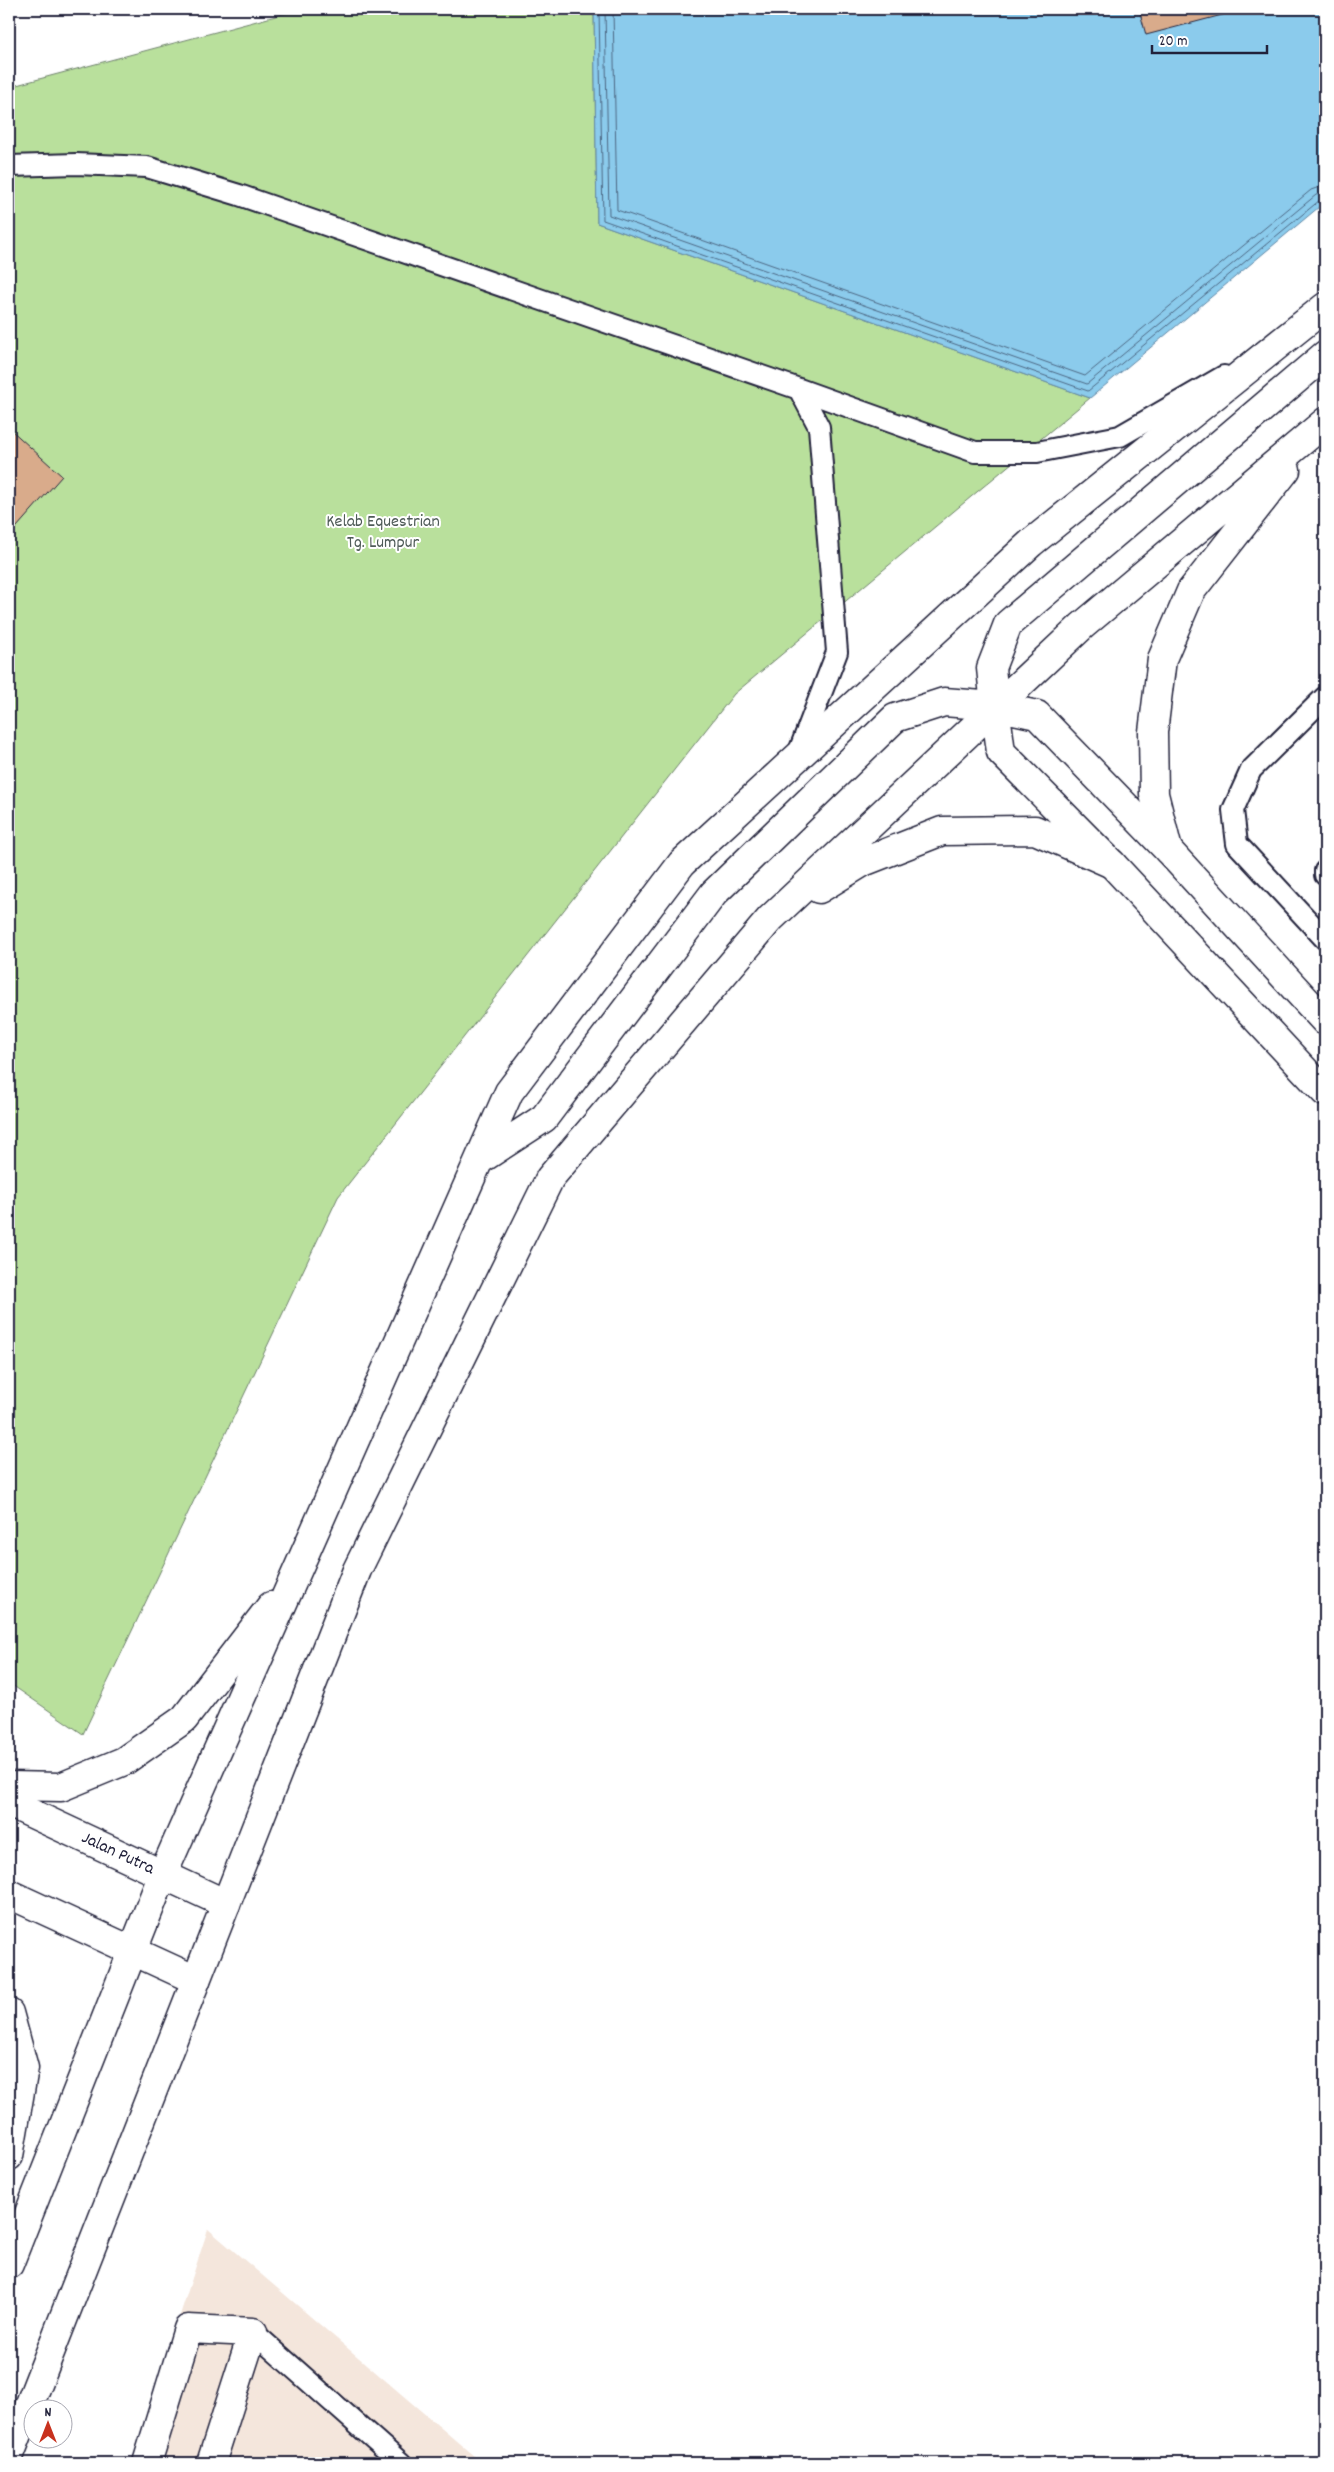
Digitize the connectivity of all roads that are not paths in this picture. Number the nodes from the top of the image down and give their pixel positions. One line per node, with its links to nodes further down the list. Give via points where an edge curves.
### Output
1 (10, 167): 5 (lane, via 76,164 147,167 239,195)
2 (1325, 307): 3 (main road)
3 (1280, 343): 5 (lane, via 1120,436 1037,452 975,452); 9 (main road, via 1031,543)
4 (1325, 355): 8 (main road, via 1008,624 991,668)
5 (799, 389): 9 (lane, via 820,427 837,652)
6 (1324, 423): 8 (main road, via 1082,626); 10 (main road, via 1191,591 1162,659 1152,732 1154,794)
7 (1325, 697): 15 (lane, via 1251,770 1233,810 1236,844)
8 (995, 706): 10 (main road, via 1037,715); 11 (main road, via 1001,752); 14 (main road); 18 (main road, via 944,702 895,718 714,893 544,1118)
9 (796, 760): 18 (main road, via 682,863 509,1092)
10 (1168, 850): 16 (main road)
11 (1112, 864): 14 (main road, via 1035,830 942,831 863,862); 17 (main road)
12 (1325, 871): 13 (lane)
13 (1325, 875)
14 (770, 919): 24 (main road, via 550,1178 357,1570)
15 (1325, 939)
16 (1325, 1021)
17 (1325, 1092)
18 (481, 1159): 19 (main road)
19 (298, 1570): 20 (main road, via 184,1719 124,1761 61,1787); 22 (main road)
20 (9, 1786)
21 (9, 1803): 22 (main road, Jalan Putra)
22 (163, 1874): 24 (main road, Jalan Putra); 25 (main road)
23 (9, 1894): 25 (main road)
24 (226, 1904): 26 (main road)
25 (134, 1952): 26 (main road); 29 (main road)
26 (196, 1980): 31 (main road)
27 (9, 2013): 28 (main road, via 24,2068)
28 (9, 2156)
29 (9, 2264)
30 (253, 2332): 32 (main road, via 188,2329); 33 (main road); 34 (lane)
31 (9, 2457)
32 (147, 2463)
33 (211, 2463)
34 (401, 2463)

